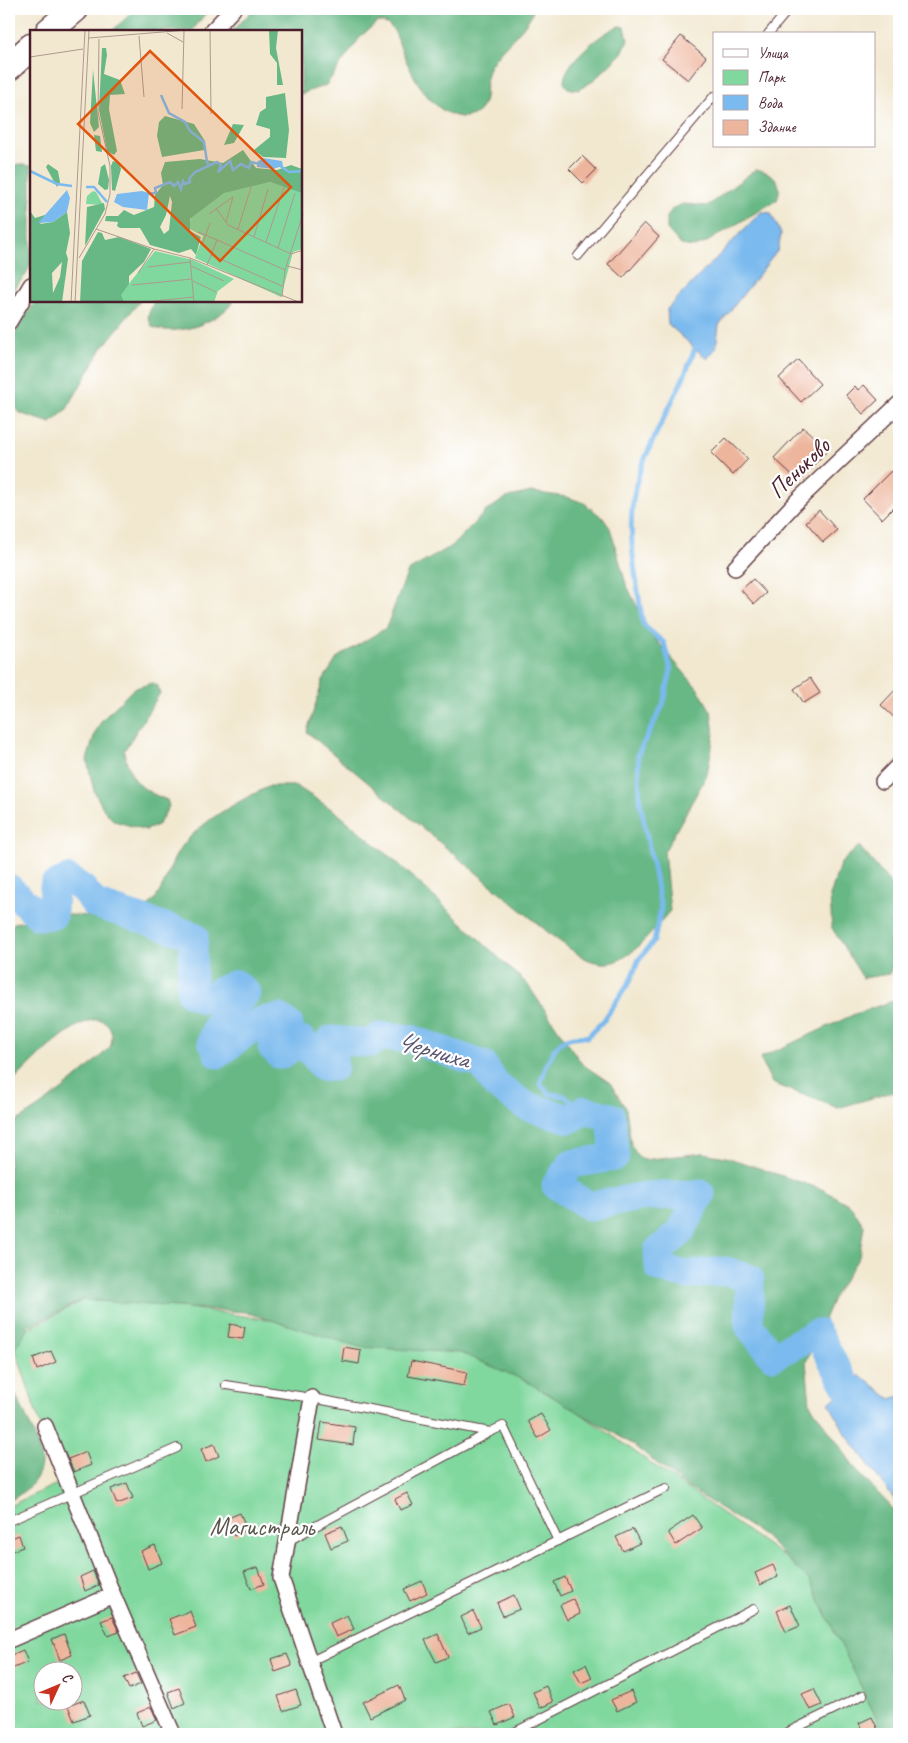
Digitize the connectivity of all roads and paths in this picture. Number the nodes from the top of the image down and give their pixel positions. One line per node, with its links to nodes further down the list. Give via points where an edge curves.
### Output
1 (75, 9): 4 (highway)
2 (234, 9): 5 (street)
3 (789, 9): 6 (lane)
4 (51, 30)
5 (213, 30)
6 (770, 32)
7 (30, 48): 8 (highway)
8 (9, 67)
9 (713, 97): 10 (lane)
10 (578, 256)
11 (30, 287): 12 (street)
12 (9, 322)
13 (899, 404): 14 (street, Пеньково, via 796,502)
14 (735, 568)
15 (899, 765): 16 (street)
16 (883, 781)
17 (226, 1385): 18 (lane)
18 (312, 1398): 20 (lane); 26 (street)
19 (45, 1426): 23 (street)
20 (490, 1432): 25 (lane, via 503,1426); 26 (lane)
21 (176, 1448): 23 (lane)
22 (666, 1488): 25 (lane)
23 (73, 1492): 24 (lane); 27 (street)
24 (9, 1522)
25 (558, 1541): 30 (lane)
26 (286, 1542): 30 (street, via 281,1578)
27 (113, 1595): 29 (street); 34 (street)
28 (754, 1609): 36 (lane)
29 (9, 1640)
30 (311, 1661): 35 (street)
31 (862, 1696): 37 (lane)
32 (9, 1722): 33 (lane)
33 (13, 1734)
34 (173, 1734)
35 (334, 1734)
36 (511, 1734)
37 (784, 1734)

